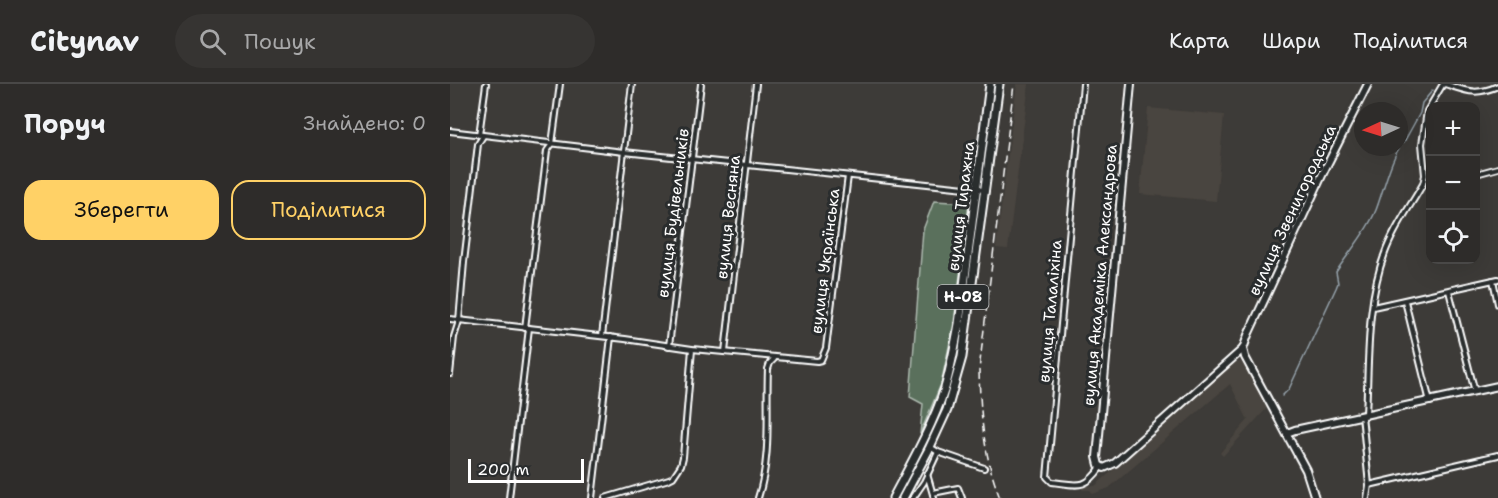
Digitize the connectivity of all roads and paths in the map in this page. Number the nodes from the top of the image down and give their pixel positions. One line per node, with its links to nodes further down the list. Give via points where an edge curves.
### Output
1 (486, 84): 14 (street)
2 (560, 84): 16 (street)
3 (632, 84): 17 (street)
4 (701, 84): 18 (street, вулиця Будівельників)
5 (756, 84): 19 (street, вулиця Весняна)
6 (990, 84): 25 (main road, вулиця Тиражна / Н-08)
7 (999, 84): 25 (main road, вулиця Тиражна / Н-08)
8 (1083, 84): 51 (street, вулиця Талаліхіна, via 1047,477 1052,482 1084,484)
9 (1131, 84): 51 (street, вулиця Академіка Александрова, via 1097,457)
10 (1368, 84): 38 (street, вулиця Звенигородська)
11 (1444, 84): 12 (street, via 1473,93); 24 (street, via 1427,111)
12 (1498, 86)
13 (450, 131): 14 (street)
14 (479, 135): 15 (street)
15 (486, 135): 16 (street); 32 (street, via 478,144)
16 (552, 144): 17 (street); 33 (street, via 548,151)
17 (624, 152): 18 (street); 34 (street)
18 (692, 159): 19 (street); 36 (street, вулиця Будівельників)
19 (746, 165): 22 (street); 39 (street, вулиця Весняна)
20 (1498, 168): 21 (street)
21 (1480, 173)
22 (848, 176): 25 (street); 40 (street, вулиця Українська, via 826,348 820,360 812,362)
23 (1426, 186): 24 (street)
24 (1422, 187): 30 (street, via 1387,247)
25 (980, 190): 47 (main road, вулиця Тиражна / Н-08, via 945,386); 48 (main road, вулиця Тиражна / Н-08, via 962,357 947,410)
26 (1495, 279): 27 (street); 29 (street)
27 (1449, 291): 28 (street); 43 (street)
28 (1406, 301): 30 (street); 44 (street)
29 (1498, 304)
30 (1373, 307): 45 (street)
31 (450, 319): 32 (street)
32 (459, 321): 33 (street); 41 (street)
33 (527, 328): 34 (street); 56 (street)
34 (602, 336): 35 (street)
35 (611, 337): 36 (street); 57 (street)
36 (669, 346): 37 (street)
37 (692, 349): 39 (street); 58 (street, via 681,465 669,479)
38 (1243, 349): 46 (street); 51 (street, вулиця Звенигородська, via 1115,463)
39 (725, 352): 40 (street)
40 (775, 358): 59 (street, via 768,369 769,425 765,474)
41 (450, 374)
42 (1498, 386): 43 (street)
43 (1474, 392): 44 (street)
44 (1430, 402): 45 (street)
45 (1364, 415): 46 (street); 54 (street)
46 (1287, 433): 64 (street)
47 (923, 442): 48 (main road); 60 (main road, вулиця Тиражна / Н-08)
48 (930, 447): 49 (street); 61 (main road, вулиця Тиражна / Н-08)
49 (938, 452): 52 (street); 53 (street)
50 (1498, 455): 54 (street)
51 (1101, 467)
52 (984, 468)
53 (927, 474): 55 (street); 62 (street)
54 (1369, 485): 65 (street)
55 (934, 495): 63 (street, via 958,488)
56 (509, 498)
57 (592, 498)
58 (605, 498)
59 (758, 498)
60 (893, 498)
61 (903, 498)
62 (914, 498)
63 (962, 498)
64 (1315, 498)
65 (1367, 498)

